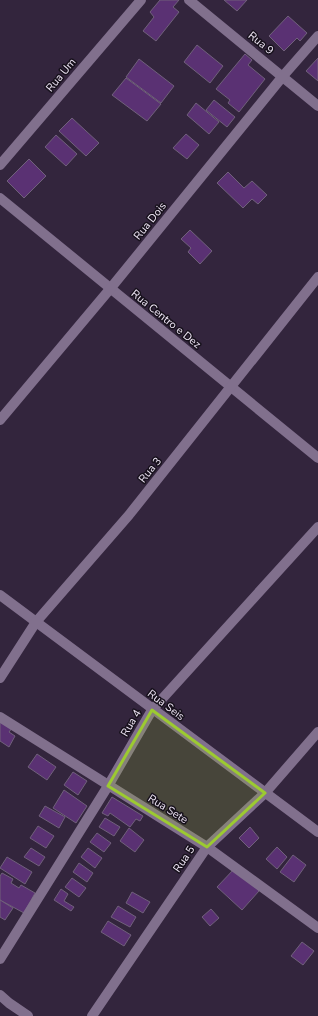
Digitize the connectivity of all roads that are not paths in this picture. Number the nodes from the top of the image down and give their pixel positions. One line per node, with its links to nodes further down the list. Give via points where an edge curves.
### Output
1 (141, 0): 6 (street, Rua Um)
2 (190, 0): 4 (street, Rua 9)
3 (318, 36): 4 (street, Rua Dois)
4 (283, 76): 5 (street, Rua 9); 9 (street, Rua Dois)
5 (318, 106)
6 (0, 165)
7 (0, 198): 9 (street, Rua Centro e Dez)
8 (318, 276): 10 (street, Rua 3)
9 (110, 289): 10 (street, Rua Centro e Dez); 11 (street, Rua Dois)
10 (231, 387): 12 (street, Rua Centro e Dez); 15 (street, Rua 3, via 130,515)
11 (0, 420)
12 (318, 458)
13 (318, 526): 17 (street, Rua 4)
14 (0, 595): 15 (street, Rua Seis)
15 (36, 622): 16 (street, Rua 3); 17 (street, Rua Seis)
16 (0, 678)
17 (152, 710): 20 (street, Rua 4); 21 (street, Rua Seis)
18 (0, 717): 20 (street, Rua Sete)
19 (318, 732): 21 (street, Rua 5)
20 (108, 786): 23 (street, Rua Sete); 25 (street, Rua 4)
21 (265, 793): 22 (street, Rua Seis); 23 (street, Rua 5)
22 (318, 832)
23 (207, 847): 24 (street, Rua Sete); 28 (street, Rua 5)
24 (318, 928)
25 (0, 959)
26 (0, 995): 27 (street)
27 (28, 1016)
28 (92, 1016)

